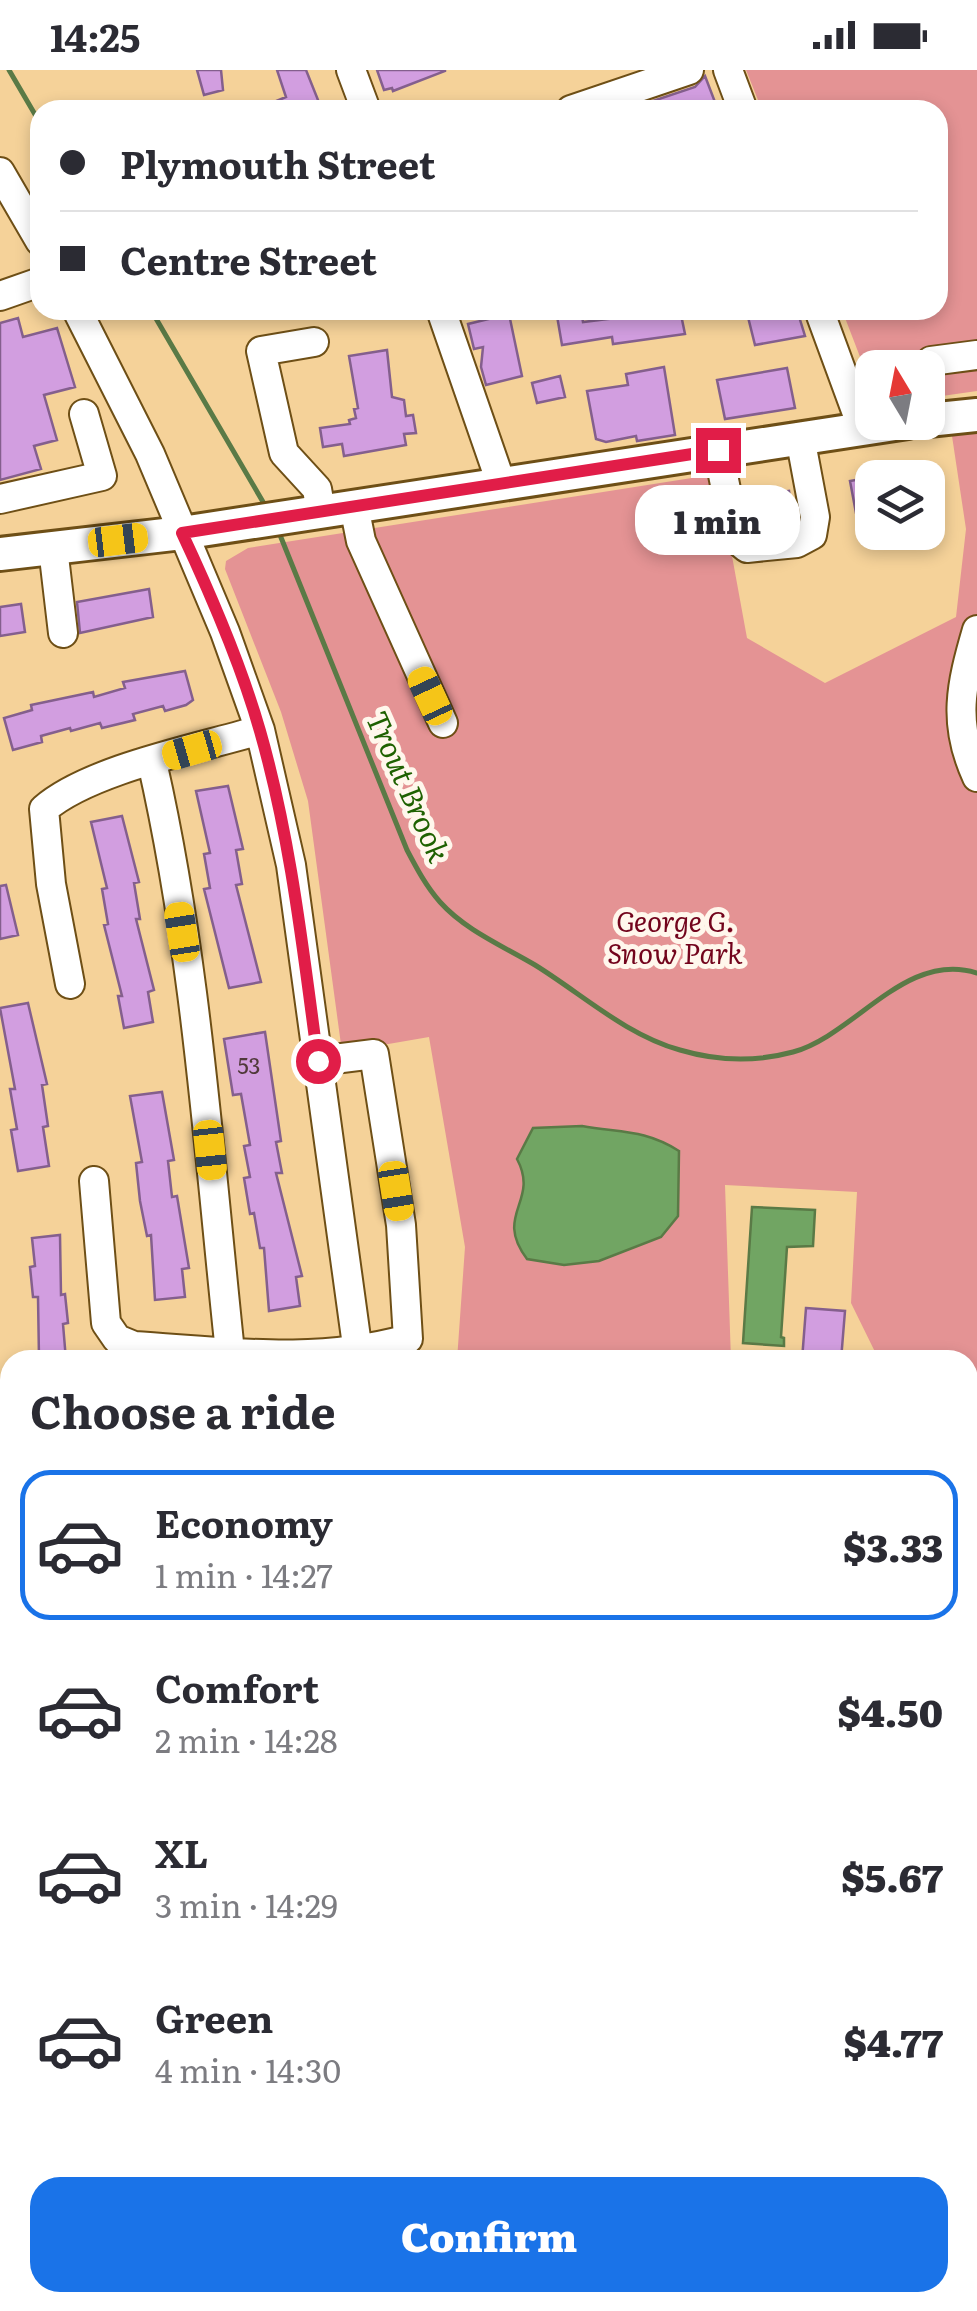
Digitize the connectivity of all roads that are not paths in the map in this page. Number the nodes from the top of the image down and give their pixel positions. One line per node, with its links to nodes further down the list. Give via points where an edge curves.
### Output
1 (351, 70): 4 (street)
2 (689, 70): 5 (street)
3 (728, 70): 6 (street)
4 (362, 100)
5 (600, 100)
6 (739, 100)
7 (3, 183): 8 (street)
8 (30, 225)
9 (30, 286): 10 (street)
10 (0, 296)
11 (82, 320): 28 (street)
12 (444, 320): 24 (street)
13 (822, 320): 17 (street)
14 (314, 342): 27 (street, via 261,350 284,452 318,490)
15 (945, 361): 16 (street)
16 (976, 362)
17 (855, 409)
18 (84, 414): 25 (street, via 102,476)
19 (977, 415): 20 (main road)
20 (945, 418)
21 (855, 429): 22 (main road)
22 (800, 437): 23 (main road); 23 (street, via 815,517 812,535 797,542 741,544)
23 (718, 450): 24 (main road)
24 (501, 483): 26 (main road)
25 (0, 500)
26 (354, 506): 27 (main road); 33 (street, via 361,541)
27 (289, 517): 28 (main road)
28 (182, 533): 29 (main road); 34 (street)
29 (52, 548): 30 (main road); 32 (street)
30 (0, 554)
31 (977, 630): 36 (street, via 960,701 963,747)
32 (63, 632)
33 (443, 724)
34 (260, 730): 35 (street); 38 (street, via 291,864)
35 (152, 762): 37 (street, via 92,781 44,809); 41 (street, via 201,1069)
36 (977, 777)
37 (70, 984)
38 (318, 1061): 42 (street); 43 (street, via 374,1054 402,1225 408,1339)
39 (94, 1181): 40 (street, via 106,1323 117,1339 134,1346)
40 (198, 1350)
41 (230, 1350)
42 (358, 1350)
43 (376, 1350)

